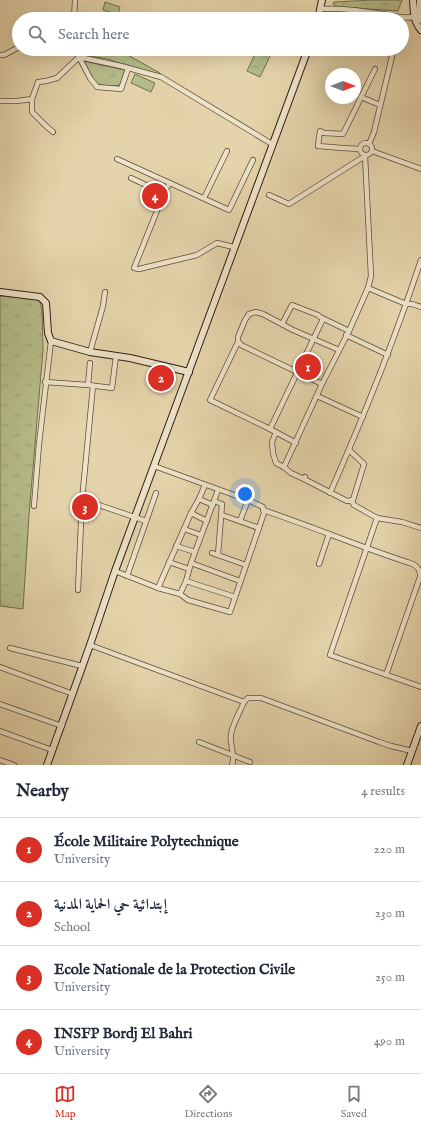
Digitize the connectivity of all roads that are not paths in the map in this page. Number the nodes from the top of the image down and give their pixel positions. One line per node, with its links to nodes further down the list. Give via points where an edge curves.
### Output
1 (76, 0): 6 (street)
2 (322, 0): 5 (main road)
3 (413, 0): 4 (main road); 9 (main road)
4 (419, 0): 11 (main road)
5 (321, 9): 7 (main road); 8 (street)
6 (75, 12)
7 (320, 12)
8 (367, 12)
9 (414, 17): 10 (street); 12 (main road)
10 (409, 18)
11 (421, 20)
12 (421, 30)
13 (12, 51): 14 (street)
14 (0, 55)
15 (305, 56): 26 (main road)
16 (392, 56): 24 (street)
17 (78, 57): 18 (street); 18 (street, via 97,87 121,89); 21 (street, via 57,78 38,82)
18 (128, 69): 26 (street, via 161,78)
19 (375, 69): 20 (street)
20 (361, 97): 24 (street)
21 (32, 99): 22 (street); 25 (street, via 32,112)
22 (0, 101)
23 (358, 104): 28 (street, via 343,134 324,134 320,131 318,146)
24 (380, 105): 27 (street)
25 (53, 132)
26 (272, 144): 40 (main road)
27 (369, 144): 28 (street, via 363,144); 30 (street)
28 (360, 149): 31 (street, via 360,153)
29 (227, 151): 39 (street)
30 (372, 151): 31 (street, via 370,155); 34 (street)
31 (365, 156): 38 (street, via 289,204); 42 (street, via 371,276)
32 (117, 159): 36 (street)
33 (253, 160): 39 (street, via 229,210)
34 (421, 169)
35 (131, 178): 37 (street)
36 (170, 183): 37 (street); 39 (street)
37 (164, 193): 40 (street, via 134,268 197,255 217,244)
38 (269, 195)
39 (204, 198)
40 (234, 248): 58 (main road)
41 (421, 260): 45 (street)
42 (368, 288): 45 (street); 49 (street)
43 (0, 292): 51 (main road, via 40,297 46,303)
44 (105, 292): 54 (street)
45 (406, 304): 46 (street); 55 (street)
46 (421, 307)
47 (323, 319): 48 (street, via 292,304); 49 (street); 50 (street)
48 (282, 324): 50 (street); 52 (street, via 260,312 249,314 238,335)
49 (348, 333): 53 (street); 55 (street)
50 (313, 339): 53 (street); 59 (street)
51 (51, 341): 54 (main road); 60 (street)
52 (238, 342): 59 (street); 65 (street, via 210,400)
53 (339, 350): 61 (street)
54 (90, 352): 56 (main road)
55 (388, 355): 64 (street)
56 (116, 356): 58 (main road); 62 (street, via 112,388)
57 (90, 362): 62 (street)
58 (189, 372): 69 (main road)
59 (297, 372): 61 (street); 65 (street)
60 (45, 382): 62 (street); 80 (street)
61 (322, 384): 63 (street)
62 (90, 386): 76 (street)
63 (317, 396): 64 (street); 67 (street)
64 (363, 417): 68 (street)
65 (270, 429): 66 (street)
66 (276, 432): 67 (street); 70 (street, via 272,442 273,453 276,463)
67 (296, 443): 70 (street)
68 (349, 450): 74 (street); 78 (street, via 364,464)
69 (154, 466): 71 (street); 84 (main road)
70 (284, 467): 74 (street)
71 (204, 485): 72 (street); 75 (street)
72 (218, 490): 77 (street); 79 (street)
73 (156, 493): 86 (street)
74 (330, 493): 78 (street, via 347,501)
75 (199, 499): 79 (street); 82 (street)
76 (82, 500): 84 (street); 108 (street)
77 (248, 500): 81 (street, via 263,507); 88 (street)
78 (353, 500): 85 (street, via 354,505)
79 (213, 503): 83 (street, via 222,504); 87 (street)
80 (34, 506)
81 (263, 510): 89 (street); 92 (street)
82 (191, 514): 87 (street); 91 (street)
83 (222, 515): 88 (street); 98 (street)
84 (134, 518): 86 (street); 103 (main road)
85 (377, 518): 90 (street); 95 (street)
86 (146, 521): 104 (street)
87 (207, 521): 93 (street)
88 (240, 521): 89 (street)
89 (259, 528): 101 (street)
90 (421, 528)
91 (184, 529): 93 (street); 94 (street)
92 (329, 534): 95 (street); 100 (street)
93 (201, 536): 96 (street)
94 (176, 546): 96 (street); 99 (street)
95 (366, 548): 115 (street, via 413,564 420,573); 115 (street, via 330,655)
96 (195, 552): 102 (street)
97 (212, 553): 98 (street)
98 (218, 555): 101 (street)
99 (169, 562): 102 (street); 107 (street)
100 (319, 564)
101 (246, 565): 106 (street)
102 (190, 566): 105 (street); 106 (street)
103 (115, 571): 104 (street); 111 (main road)
104 (127, 576): 107 (street)
105 (186, 581): 109 (street); 110 (street)
106 (240, 582): 110 (street)
107 (158, 588): 109 (street)
108 (78, 590)
109 (180, 594): 110 (street, via 188,600 230,612)
110 (235, 597)
111 (90, 645): 113 (main road); 118 (street)
112 (10, 648): 113 (street)
113 (82, 666): 117 (main road)
114 (0, 667): 117 (street)
115 (386, 674): 116 (street)
116 (421, 687)
117 (74, 694): 120 (main road)
118 (244, 702): 125 (street, via 248,698 261,698 379,742); 126 (street, via 231,735)
119 (0, 704): 120 (street)
120 (62, 726): 124 (main road)
121 (421, 726): 125 (main road)
122 (0, 731): 124 (street)
123 (200, 742): 126 (street)
124 (52, 750): 130 (main road)
125 (412, 751): 132 (main road)
126 (233, 756): 128 (street); 131 (street)
127 (0, 760): 129 (street)
128 (250, 762)
129 (14, 765)
130 (47, 765)
131 (232, 765)
132 (407, 765)

